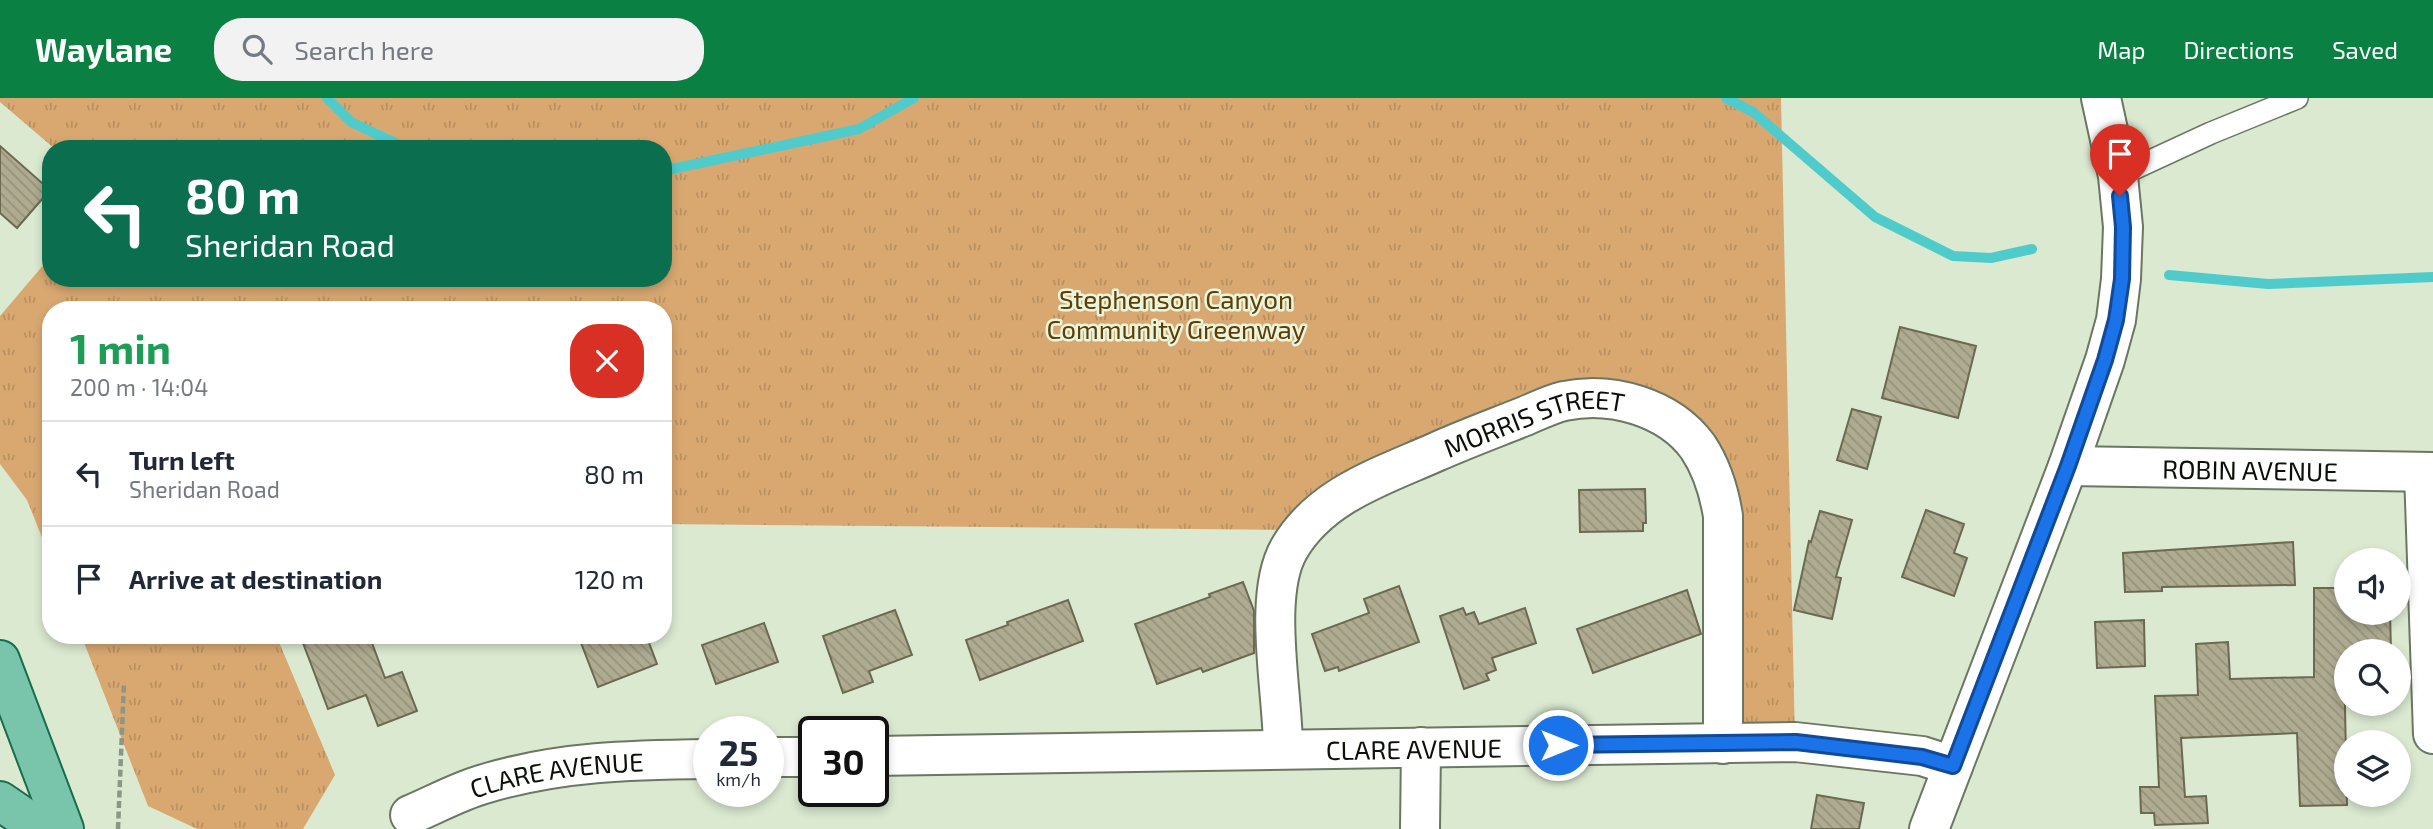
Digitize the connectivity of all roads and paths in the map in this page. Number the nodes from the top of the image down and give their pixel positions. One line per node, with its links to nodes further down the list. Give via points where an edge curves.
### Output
1 (2101, 98): 3 (street)
2 (2297, 98): 3 (lane)
3 (2118, 176): 4 (street, via 2123,227 2116,320)
4 (2068, 466): 5 (street, ROBIN AVENUE); 14 (street)
5 (2429, 472): 8 (street)
6 (0, 660): 17 (main road)
7 (124, 682): 19 (path)
8 (2433, 734)
9 (1723, 744): 10 (street, CLARE AVENUE); 11 (street, MORRIS STREET, via 1723,516 1719,491 1697,445 1675,424 1654,411 1594,397 1563,401 1360,486 1331,502 1302,530 1288,551 1275,607); 14 (street, CLARE AVENUE, via 1796,742 1922,757)
10 (1421, 747): 11 (street, CLARE AVENUE); 20 (street)
11 (1283, 748): 12 (street, CLARE AVENUE)
12 (889, 755)
13 (693, 758): 16 (street, CLARE AVENUE, via 543,768 481,784)
14 (1953, 766): 21 (street)
15 (0, 801): 17 (main road)
16 (410, 815)
17 (52, 820): 18 (main road)
18 (83, 829)
19 (118, 829)
20 (1420, 829)
21 (1929, 829)

